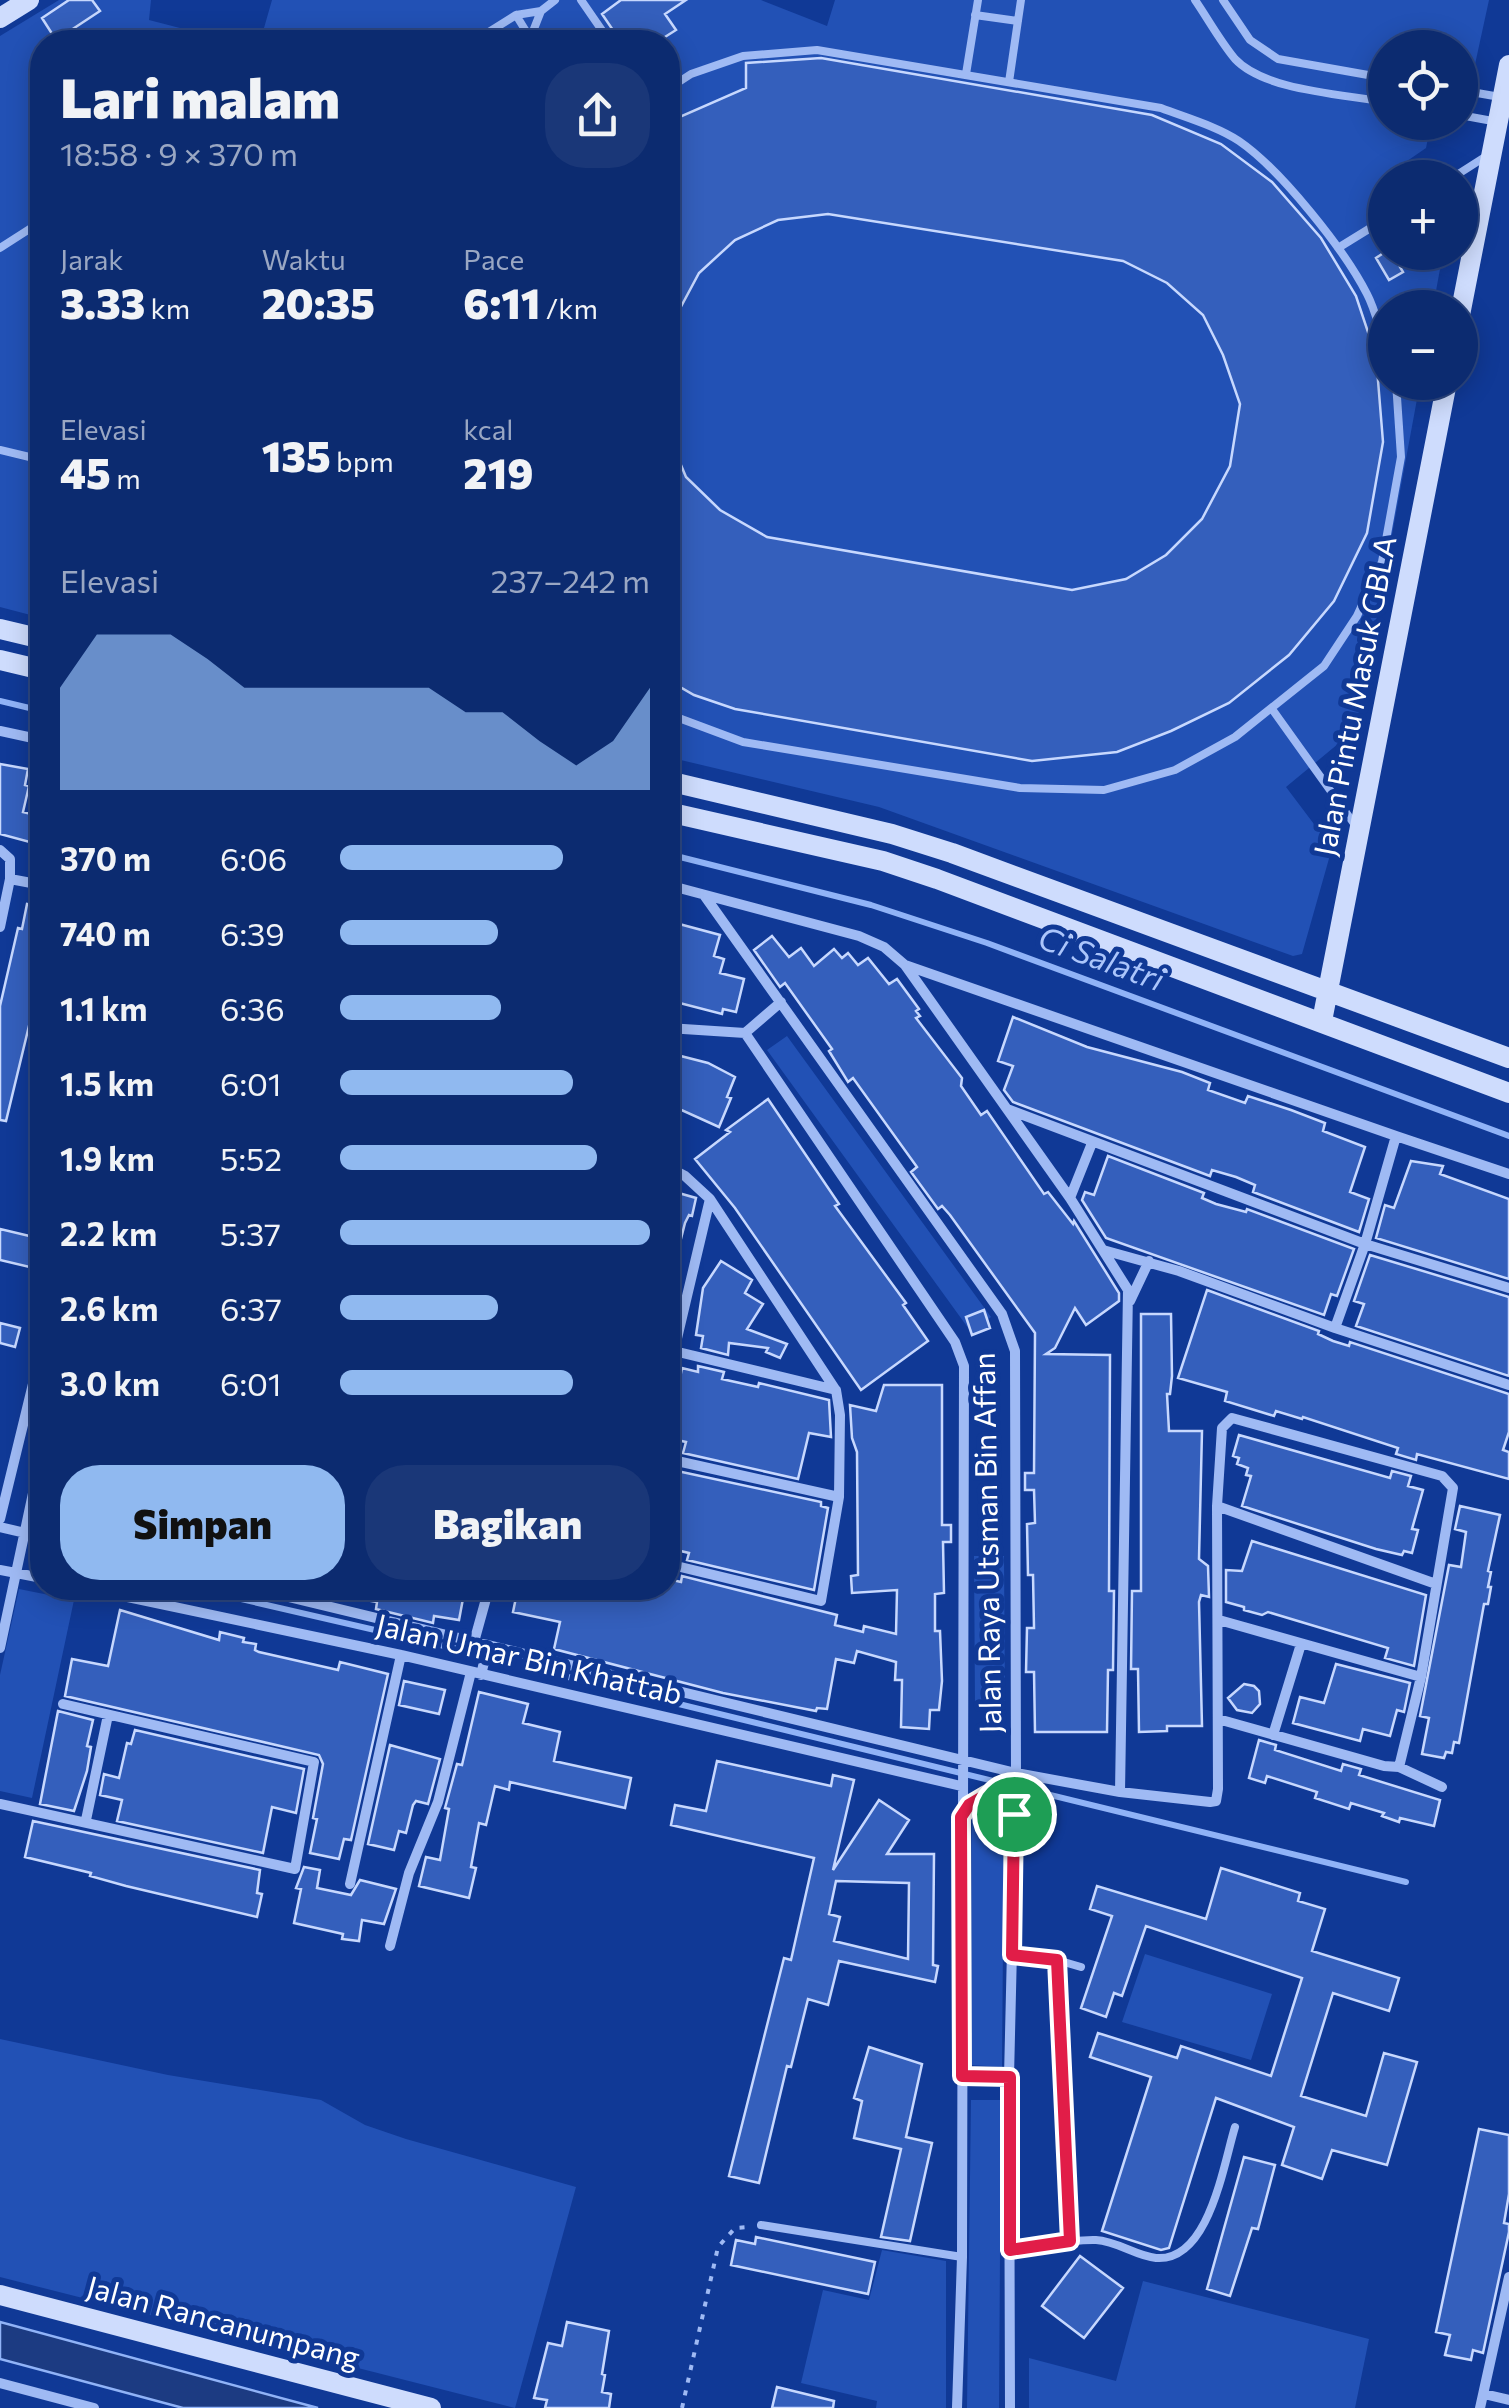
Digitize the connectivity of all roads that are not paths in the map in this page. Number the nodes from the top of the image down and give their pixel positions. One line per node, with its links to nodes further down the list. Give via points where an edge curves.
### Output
1 (29, 0): 11 (street)
2 (555, 0): 8 (lane)
3 (581, 0): 16 (lane)
4 (978, 0): 10 (lane)
5 (1021, 0): 12 (lane)
6 (1194, 0): 24 (lane, via 1254,74)
7 (1222, 0): 19 (lane, via 1250,40 1278,59)
8 (541, 10): 9 (lane); 15 (lane)
9 (516, 15): 13 (lane); 14 (lane)
10 (976, 15): 12 (lane); 18 (lane)
11 (0, 18)
12 (1018, 21): 21 (lane)
13 (492, 30)
14 (524, 30)
15 (534, 30)
16 (602, 30)
17 (1509, 65): 23 (street)
18 (966, 74): 20 (lane, via 817,50 743,56); 21 (lane)
19 (1368, 75)
20 (680, 81)
21 (1009, 82): 32 (lane, via 1161,108 1205,124 1240,142)
22 (1478, 93): 23 (lane)
23 (1502, 97): 26 (street)
24 (1368, 99)
25 (1478, 118): 26 (lane)
26 (1498, 122): 27 (street)
27 (1492, 153): 28 (lane); 33 (street)
28 (1478, 162)
29 (30, 229): 31 (lane)
30 (1368, 229): 32 (lane)
31 (0, 248)
32 (1338, 248): 34 (lane)
33 (1465, 290)
34 (1368, 296)
35 (1397, 400): 43 (lane, via 1401,457 1382,562 1324,666)
36 (1444, 400): 49 (street, Jalan Pintu Masuk GBLA)
37 (0, 450): 38 (lane)
38 (30, 457)
39 (0, 630): 40 (street)
40 (30, 636)
41 (0, 660): 42 (street)
42 (30, 667)
43 (1272, 709): 44 (lane, via 1235,738 1174,770 1104,790 1020,788 761,746); 49 (lane)
44 (680, 718)
45 (0, 731): 46 (street)
46 (30, 737)
47 (680, 784): 57 (street, via 892,834)
48 (680, 815): 59 (street, via 937,878)
49 (1360, 833): 57 (street, Jalan Pintu Masuk GBLA)
50 (0, 850): 51 (street, via 10,860)
51 (10, 879): 52 (street); 55 (street)
52 (30, 883)
53 (680, 887): 54 (street)
54 (704, 894): 56 (street, via 860,936); 58 (street, Jalan Raya Utsman Bin Affan)
55 (0, 927)
56 (905, 965): 64 (street); 65 (street)
57 (1330, 990): 59 (street, Jalan Pintu Masuk GBLA); 62 (street)
58 (781, 1002): 61 (street); 112 (street, Jalan Raya Utsman Bin Affan, via 1002,1314 1011,1338)
59 (1322, 1021): 63 (street)
60 (680, 1029): 61 (street)
61 (745, 1033): 111 (street, Jalan Raya Utsman Bin Affan, via 961,1356)
62 (1509, 1058)
63 (1509, 1093)
64 (1007, 1109): 66 (street); 69 (street)
65 (1396, 1136): 68 (street); 71 (street)
66 (1092, 1143): 69 (street); 71 (street)
67 (680, 1173): 70 (street)
68 (1509, 1174)
69 (1070, 1198): 72 (street)
70 (710, 1199): 76 (street); 80 (street)
71 (1366, 1244): 74 (street); 77 (street)
72 (1103, 1250): 73 (street); 75 (street, via 1126,1283)
73 (1149, 1261): 75 (street); 77 (street)
74 (1509, 1288)
75 (1129, 1303): 114 (street)
76 (680, 1326)
77 (1336, 1328): 79 (street)
78 (680, 1352): 80 (street)
79 (1509, 1385)
80 (836, 1390): 83 (street)
81 (30, 1395): 86 (street)
82 (680, 1463): 83 (street)
83 (839, 1497): 90 (street, via 821,1600)
84 (30, 1505): 88 (street)
85 (1217, 1506): 94 (street); 94 (street, via 1222,1428 1232,1418 1442,1476 1453,1488); 98 (street)
86 (0, 1519)
87 (0, 1528): 88 (street)
88 (24, 1532): 89 (street); 92 (street)
89 (30, 1534)
90 (680, 1567)
91 (0, 1570): 92 (street)
92 (16, 1573): 93 (street); 102 (street)
93 (30, 1576)
94 (1436, 1584): 105 (street)
95 (142, 1600): 103 (street, Jalan Umar Bin Khattab)
96 (301, 1600): 99 (street, Jalan Umar Bin Khattab)
97 (486, 1600): 99 (street)
98 (1219, 1620): 100 (street); 108 (street)
99 (474, 1642): 101 (street, Jalan Umar Bin Khattab)
100 (1301, 1644): 105 (street); 109 (street)
101 (488, 1645): 104 (street); 111 (street, Jalan Umar Bin Khattab)
102 (0, 1648)
103 (401, 1655): 104 (street, Jalan Umar Bin Khattab); 119 (street)
104 (476, 1674): 111 (street, Jalan Umar Bin Khattab); 120 (street)
105 (1421, 1677): 110 (street)
106 (63, 1704): 107 (street)
107 (108, 1715): 118 (street); 118 (street, via 314,1762 296,1866)
108 (1218, 1720): 109 (street); 114 (street, via 1216,1800)
109 (1274, 1735): 110 (street)
110 (1399, 1766): 113 (street)
111 (962, 1774): 112 (street); 117 (street, Jalan Raya Utsman Bin Affan)
112 (1016, 1777): 114 (street); 116 (street, Jalan Raya Utsman Bin Affan)
113 (1442, 1786)
114 (1120, 1792)
115 (0, 1804): 118 (street)
116 (1014, 1814): 117 (street, via 986,1795); 121 (street, Jalan Raya Utsman Bin Affan)
117 (961, 1817): 124 (street, Jalan Raya Utsman Bin Affan)
118 (86, 1820)
119 (350, 1884)
120 (390, 1946)
121 (1012, 1955): 122 (lane); 125 (street, Jalan Raya Utsman Bin Affan)
122 (1057, 1960): 123 (lane); 128 (lane)
123 (1081, 1967)
124 (962, 2076): 125 (street); 130 (street, Jalan Raya Utsman Bin Affan)
125 (1010, 2077): 129 (street, Jalan Raya Utsman Bin Affan)
126 (1234, 2127): 128 (lane, via 1204,2229 1188,2247 1154,2258 1100,2240)
127 (761, 2225): 130 (lane)
128 (1070, 2241): 129 (lane)
129 (1014, 2250): 139 (street, Jalan Raya Utsman Bin Affan)
130 (962, 2257): 138 (street, Jalan Raya Utsman Bin Affan)
131 (1509, 2277): 134 (street)
132 (0, 2295): 137 (street, Jalan Rancanumpang)
133 (0, 2383): 136 (street)
134 (1484, 2394): 135 (street); 140 (street)
135 (1509, 2400)
136 (94, 2408)
137 (431, 2408)
138 (957, 2408)
139 (1010, 2408)
140 (1480, 2408)

